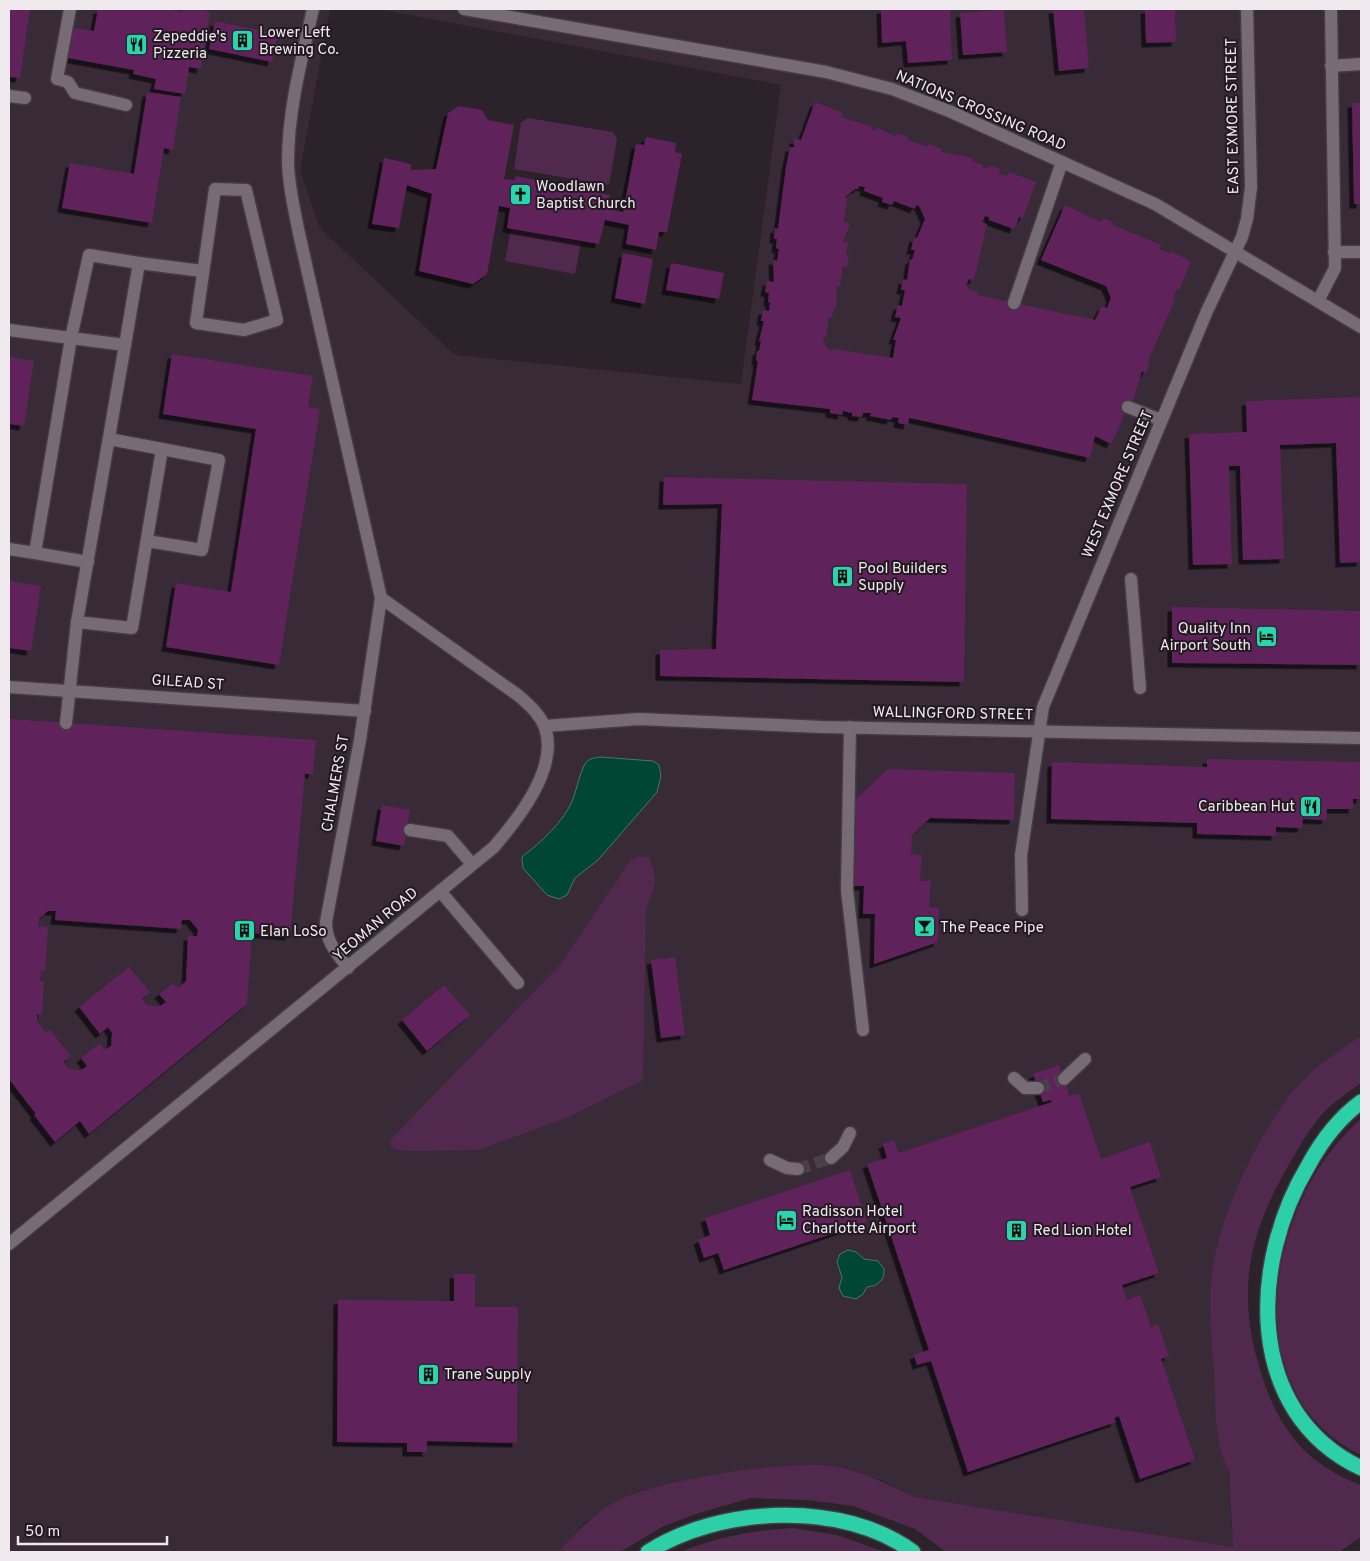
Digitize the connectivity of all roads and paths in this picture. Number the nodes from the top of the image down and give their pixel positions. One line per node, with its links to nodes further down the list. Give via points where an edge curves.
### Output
1 (70, 9): 10 (street, via 57,79 68,82 75,93)
2 (313, 9): 32 (street, via 291,120 290,184)
3 (464, 9): 11 (street, NATIONS CROSSING ROAD, via 846,76 949,111)
4 (1247, 9): 12 (street, EAST EXMORE STREET, via 1251,186 1247,219)
5 (1330, 9): 7 (street)
6 (1361, 64): 7 (street)
7 (1331, 66): 13 (street)
8 (9, 96): 9 (street)
9 (25, 98)
10 (126, 105)
11 (1062, 162): 12 (street, NATIONS CROSSING ROAD, via 1155,204); 18 (street)
12 (1236, 252): 17 (street, NATIONS CROSSING ROAD); 24 (street, WEST EXMORE STREET)
13 (1334, 252): 14 (street); 17 (street, via 1335,268)
14 (1361, 252)
15 (139, 263): 16 (street); 21 (street, via 89,255); 22 (street)
16 (202, 271): 16 (street, via 215,189 246,190 277,320 244,330 196,323)
17 (1318, 301): 19 (street, NATIONS CROSSING ROAD)
18 (1014, 303)
19 (1361, 327)
20 (9, 330): 21 (street)
21 (72, 338): 22 (street); 29 (street)
22 (125, 345): 25 (street)
23 (1128, 407): 24 (street)
24 (1161, 420): 41 (street, WEST EXMORE STREET, via 1043,707)
25 (109, 439): 26 (street); 30 (street)
26 (162, 449): 27 (street); 27 (street, via 219,460 202,550)
27 (147, 541): 33 (street, via 132,628)
28 (9, 549): 29 (street)
29 (34, 553): 30 (street)
30 (88, 562): 33 (street)
31 (1131, 579): 35 (street)
32 (381, 598): 37 (street, CHALMERS ST); 39 (street, YEOMAN ROAD, via 518,696 536,712)
33 (77, 622): 36 (street)
34 (9, 687): 36 (street, GILEAD ST)
35 (1140, 688)
36 (69, 691): 37 (street, GILEAD ST); 38 (street)
37 (365, 711): 47 (street, CHALMERS ST, via 326,922 330,944)
38 (66, 723)
39 (544, 726): 40 (street, WALLINGFORD STREET, via 639,720); 44 (street, YEOMAN ROAD, via 547,751 529,801 494,847)
40 (850, 727): 41 (street, WALLINGFORD STREET); 49 (street, via 847,890)
41 (1038, 731): 42 (street, WALLINGFORD STREET); 46 (street, WEST EXMORE STREET, via 1021,855)
42 (1361, 738)
43 (410, 830): 44 (street, via 448,836)
44 (472, 864): 45 (street, YEOMAN ROAD)
45 (440, 891): 47 (street, YEOMAN ROAD); 48 (street)
46 (1022, 910)
47 (348, 968): 59 (street, YEOMAN ROAD)
48 (518, 983)
49 (863, 1030)
50 (1085, 1059): 52 (street)
51 (1014, 1078): 53 (street, via 1026,1088)
52 (1064, 1079)
53 (1038, 1088)
54 (1361, 1102): 60 (highway, via 1316,1151 1296,1186 1274,1243 1267,1298 1272,1354 1289,1399 1307,1427 1326,1446)
55 (850, 1133): 56 (street, via 843,1147)
56 (831, 1158)
57 (770, 1160): 58 (street, via 786,1168)
58 (798, 1169)
59 (9, 1244)
60 (1361, 1468)
61 (648, 1552): 62 (highway, via 689,1532 728,1521 764,1516 843,1521 875,1531)
62 (913, 1552)

